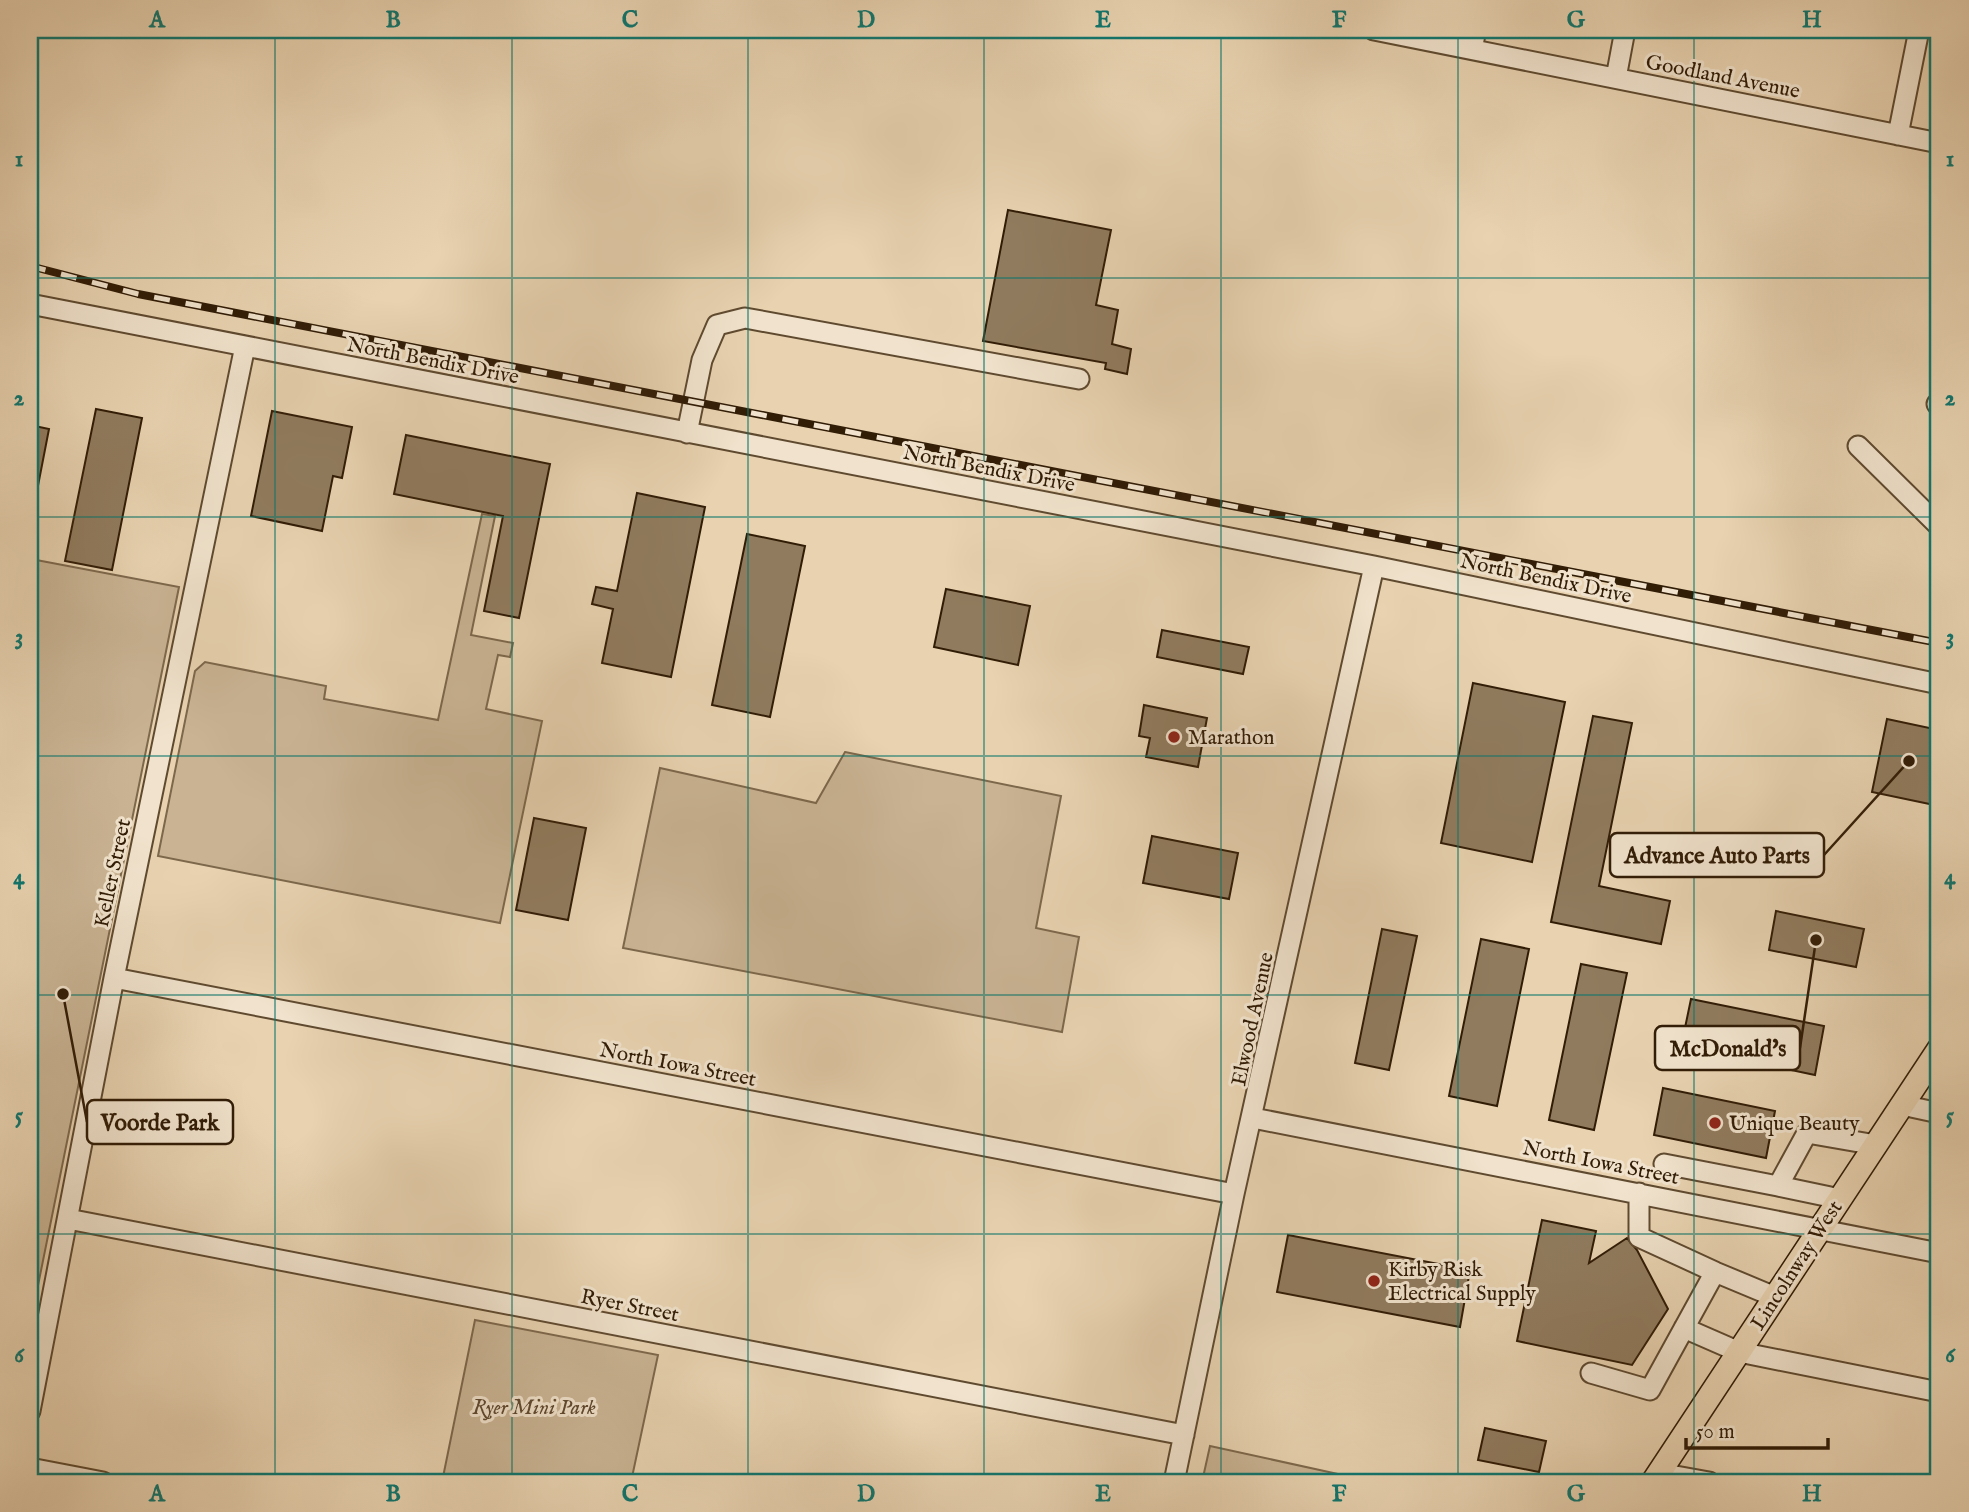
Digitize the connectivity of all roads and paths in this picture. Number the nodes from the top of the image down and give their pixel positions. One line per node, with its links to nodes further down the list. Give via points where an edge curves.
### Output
1 (1374, 30): 5 (street, Goodland Avenue)
2 (1476, 30): 5 (street)
3 (1625, 30): 6 (street)
4 (1919, 30): 7 (street)
5 (1472, 49): 6 (street, Goodland Avenue)
6 (1616, 78): 7 (street, Goodland Avenue)
7 (1898, 135): 8 (street, Goodland Avenue)
8 (1939, 143)
9 (30, 304): 10 (street, North Bendix Drive)
10 (245, 346): 12 (street, North Bendix Drive); 17 (street, Keller Street)
11 (1079, 379): 12 (street, via 745,318 717,325 702,360)
12 (687, 433): 15 (street, North Bendix Drive)
13 (1858, 446): 14 (street)
14 (1939, 526)
15 (1374, 566): 16 (street, North Bendix Drive); 21 (street, Elwood Avenue)
16 (1939, 684)
17 (114, 978): 26 (street, North Iowa Street); 28 (street, Keller Street)
18 (1939, 1049): 19 (main road, Lincolnway West)
19 (1902, 1105): 20 (street); 22 (main road, Lincolnway West)
20 (1939, 1113)
21 (1253, 1118): 25 (street, North Iowa Street); 26 (street, Elwood Avenue)
22 (1876, 1144): 24 (street, via 1807,1133); 27 (main road, Lincolnway West)
23 (1664, 1164): 24 (street)
24 (1778, 1186): 27 (street)
25 (1639, 1193): 29 (street, North Iowa Street); 31 (street, via 1639,1237)
26 (1234, 1195): 38 (street, Elwood Avenue)
27 (1840, 1199): 29 (main road, Lincolnway West)
28 (68, 1219): 37 (street, Keller Street); 38 (street, Ryer Street)
29 (1821, 1228): 30 (street, North Iowa Street); 32 (main road, Lincolnway West)
30 (1939, 1253)
31 (1715, 1272): 32 (street); 33 (street)
32 (1775, 1297): 34 (main road, Lincolnway West)
33 (1684, 1328): 34 (street); 35 (street, via 1650,1390)
34 (1739, 1352): 36 (street); 40 (main road, Lincolnway West)
35 (1591, 1373)
36 (1939, 1392)
37 (30, 1411)
38 (1184, 1435): 42 (street, Elwood Avenue)
39 (30, 1468): 41 (street)
40 (1656, 1477): 43 (street)
41 (103, 1482)
42 (1174, 1482)
43 (1709, 1482)

